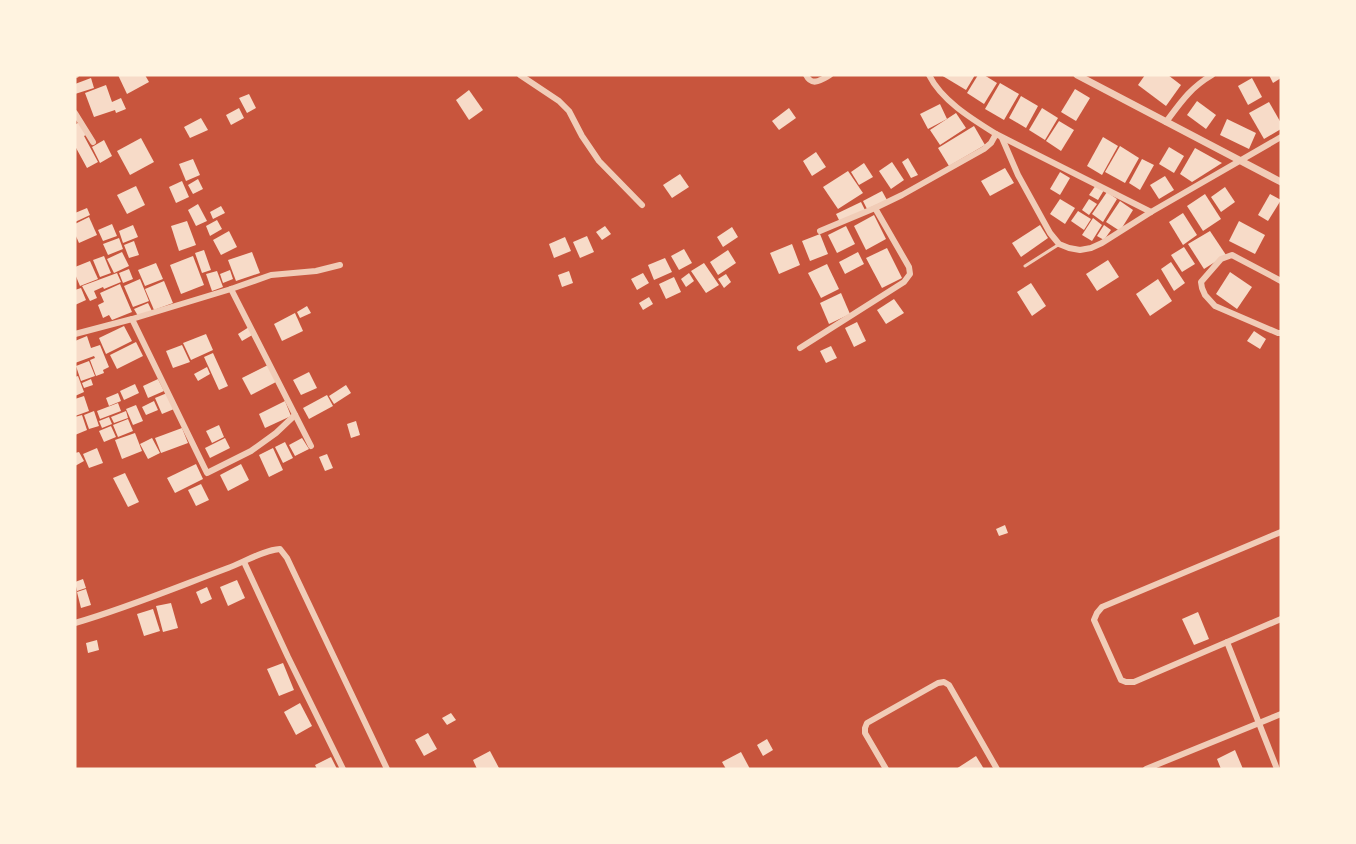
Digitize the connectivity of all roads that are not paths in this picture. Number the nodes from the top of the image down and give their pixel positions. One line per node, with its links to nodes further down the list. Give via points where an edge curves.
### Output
1 (520, 75): 14 (street, via 569,111 598,160)
2 (806, 75): 3 (street, via 817,82)
3 (830, 75)
4 (929, 75): 9 (street, via 943,94)
5 (1077, 75): 8 (street)
6 (1212, 75): 8 (street, via 1186,94)
7 (75, 113): 11 (street)
8 (1166, 122): 12 (street)
9 (999, 136): 15 (street, via 984,149); 16 (street); 18 (street)
10 (1281, 137): 12 (street)
11 (93, 142)
12 (1240, 161): 13 (street); 16 (street)
13 (1281, 182)
14 (642, 205)
15 (875, 208): 17 (street); 26 (street, via 910,274 904,282)
16 (1151, 212): 18 (street, via 1091,248 1080,250)
17 (820, 231)
18 (1059, 244): 20 (lane)
19 (340, 265): 22 (street, via 271,275)
20 (1025, 266)
21 (1281, 281): 24 (street, via 1232,255 1221,259 1201,282 1205,295 1215,306)
22 (231, 289): 23 (street); 27 (street)
23 (132, 319): 25 (street); 27 (street, via 207,473 251,451)
24 (1281, 333)
25 (75, 334)
26 (800, 348)
27 (295, 415): 28 (street)
28 (311, 446)
29 (1281, 532): 33 (street, via 1102,607 1094,620 1121,680 1126,682)
30 (244, 562): 32 (street); 36 (street); 37 (street, via 280,549 287,558)
31 (1281, 619): 33 (street)
32 (75, 623)
33 (1227, 642): 35 (street)
34 (1281, 714): 35 (street)
35 (1258, 724): 40 (street); 41 (street)
36 (343, 769)
37 (387, 769)
38 (886, 769): 39 (street, via 865,733 867,723 944,682)
39 (998, 769)
40 (1146, 769)
41 (1277, 769)

